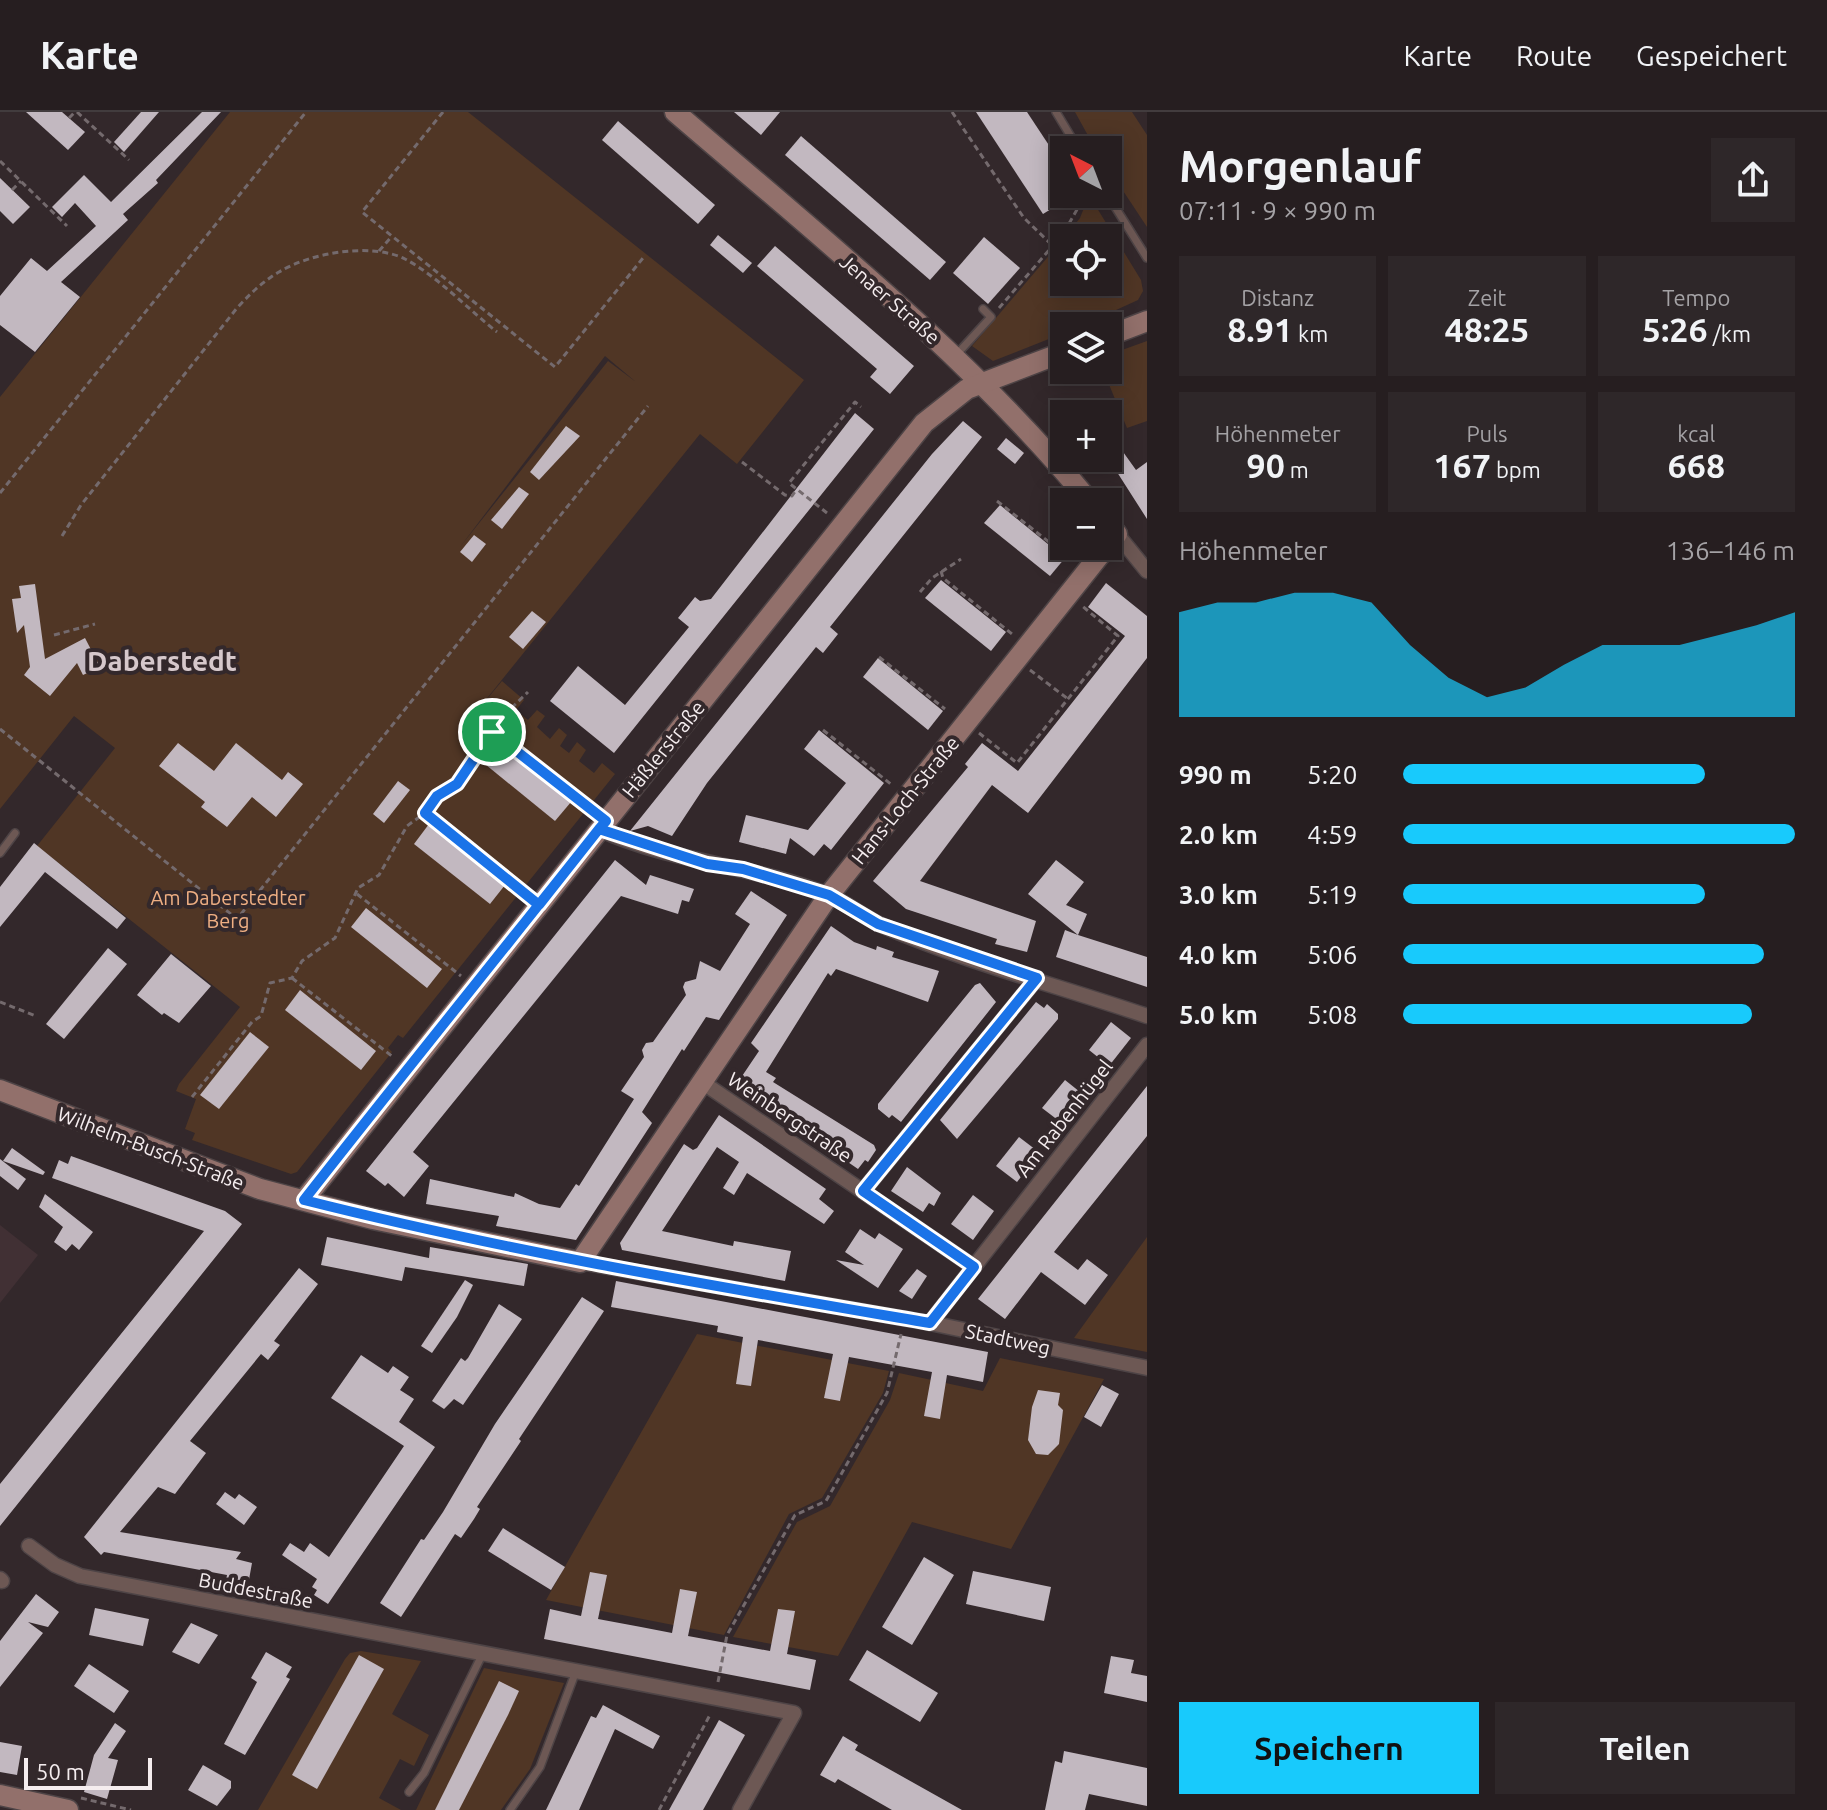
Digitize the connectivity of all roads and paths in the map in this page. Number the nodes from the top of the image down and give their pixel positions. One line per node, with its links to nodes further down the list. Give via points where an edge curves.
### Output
1 (76, 112): 7 (path); 9 (path)
2 (306, 112): 36 (path)
3 (443, 112): 15 (path, via 362,212)
4 (675, 112): 28 (street, Jenaer Straße)
5 (952, 112): 16 (path, via 1024,218)
6 (1056, 112): 8 (lane)
7 (69, 118)
8 (1071, 136)
9 (129, 160)
10 (0, 161): 11 (path)
11 (21, 181): 12 (path); 14 (path)
12 (12, 190)
13 (1116, 208): 20 (lane)
14 (67, 226)
15 (392, 236): 18 (path); 22 (path)
16 (1050, 243)
17 (1050, 249): 23 (path)
18 (378, 253): 25 (path, via 405,259); 39 (path, via 303,262 258,286 81,505)
19 (643, 258): 22 (path, via 555,367)
20 (1147, 258)
21 (983, 309): 23 (lane)
22 (492, 316): 25 (path)
23 (991, 317): 28 (lane)
24 (1147, 321): 26 (street)
25 (486, 323): 27 (path)
26 (1122, 331)
27 (497, 332)
28 (955, 356): 30 (street, Jenaer Straße)
29 (1050, 357): 30 (street, Häßlerstraße)
30 (981, 383): 34 (street, Jenaer Straße); 38 (street, Häßlerstraße, via 944,404 924,423)
31 (648, 406): 56 (path, via 237,919)
32 (861, 407): 35 (path, via 855,402 789,483)
33 (742, 462): 35 (path, via 785,495 792,496)
34 (1077, 488)
35 (797, 489): 38 (path)
36 (0, 493)
37 (997, 501): 43 (path)
38 (842, 525): 64 (street, Häßlerstraße)
39 (62, 536)
40 (1122, 548): 45 (street)
41 (961, 559): 44 (path)
42 (1092, 560): 68 (street, Hans-Loch-Straße)
43 (1077, 565)
44 (941, 571): 46 (path); 50 (path)
45 (1147, 571)
46 (920, 592)
47 (1084, 608): 54 (path, via 1118,636)
48 (95, 624): 49 (path)
49 (54, 635)
50 (1018, 639)
51 (879, 657): 55 (path)
52 (1037, 675): 54 (path)
53 (528, 692): 58 (path)
54 (1068, 699): 59 (path, via 1017,763)
55 (945, 709)
56 (0, 729)
57 (823, 730): 61 (path)
58 (492, 732): 63 (path, via 457,784 437,796); 64 (path)
59 (979, 734)
60 (873, 760): 61 (path)
61 (869, 767): 62 (path)
62 (898, 789)
63 (425, 813): 67 (path, via 407,826 379,875 361,884); 69 (path)
64 (603, 825): 68 (street, via 707,864 743,869); 69 (street, Häßlerstraße)
65 (15, 833): 66 (lane)
66 (0, 853)
67 (357, 894): 70 (path, via 335,938 302,961); 72 (path)
68 (829, 895): 71 (street, via 878,924); 78 (street, Hans-Loch-Straße)
69 (539, 905): 72 (street, Häßlerstraße)
70 (292, 978): 77 (path); 80 (path, via 270,983 261,1016)
71 (1037, 978): 75 (street); 81 (street)
72 (474, 987): 77 (street, Häßlerstraße)
73 (0, 1002): 74 (path)
74 (36, 1016)
75 (1147, 1016)
76 (1147, 1045): 84 (street, Am Rabenhügel, via 1009,1214)
77 (409, 1069): 82 (street, Häßlerstraße)
78 (702, 1082): 81 (street, Weinbergstraße); 83 (street, Hans-Loch-Straße)
79 (0, 1090): 82 (street, Wilhelm-Busch-Straße, via 182,1161)
80 (192, 1097)
81 (863, 1191): 84 (street, Weinbergstraße)
82 (304, 1200): 83 (street, Stadtweg)
83 (580, 1262): 85 (street, Stadtweg)
84 (974, 1267): 86 (street, Am Rabenhügel)
85 (904, 1319): 86 (street, Stadtweg); 91 (path, via 887,1393 826,1501 795,1515 780,1541 727,1635)
86 (930, 1323): 87 (street, Stadtweg)
87 (1147, 1368)
88 (29, 1546): 89 (street, Buddestraße, via 80,1576)
89 (482, 1655): 90 (street, Buddestraße); 92 (lane, via 424,1773)
90 (576, 1671): 91 (street, Buddestraße); 95 (lane, via 540,1767)
91 (715, 1698): 96 (path, via 711,1716); 97 (street, Buddestraße, via 794,1713)
92 (409, 1792)
93 (0, 1795): 94 (street)
94 (68, 1810)
95 (510, 1810)
96 (659, 1810)
97 (740, 1810)

